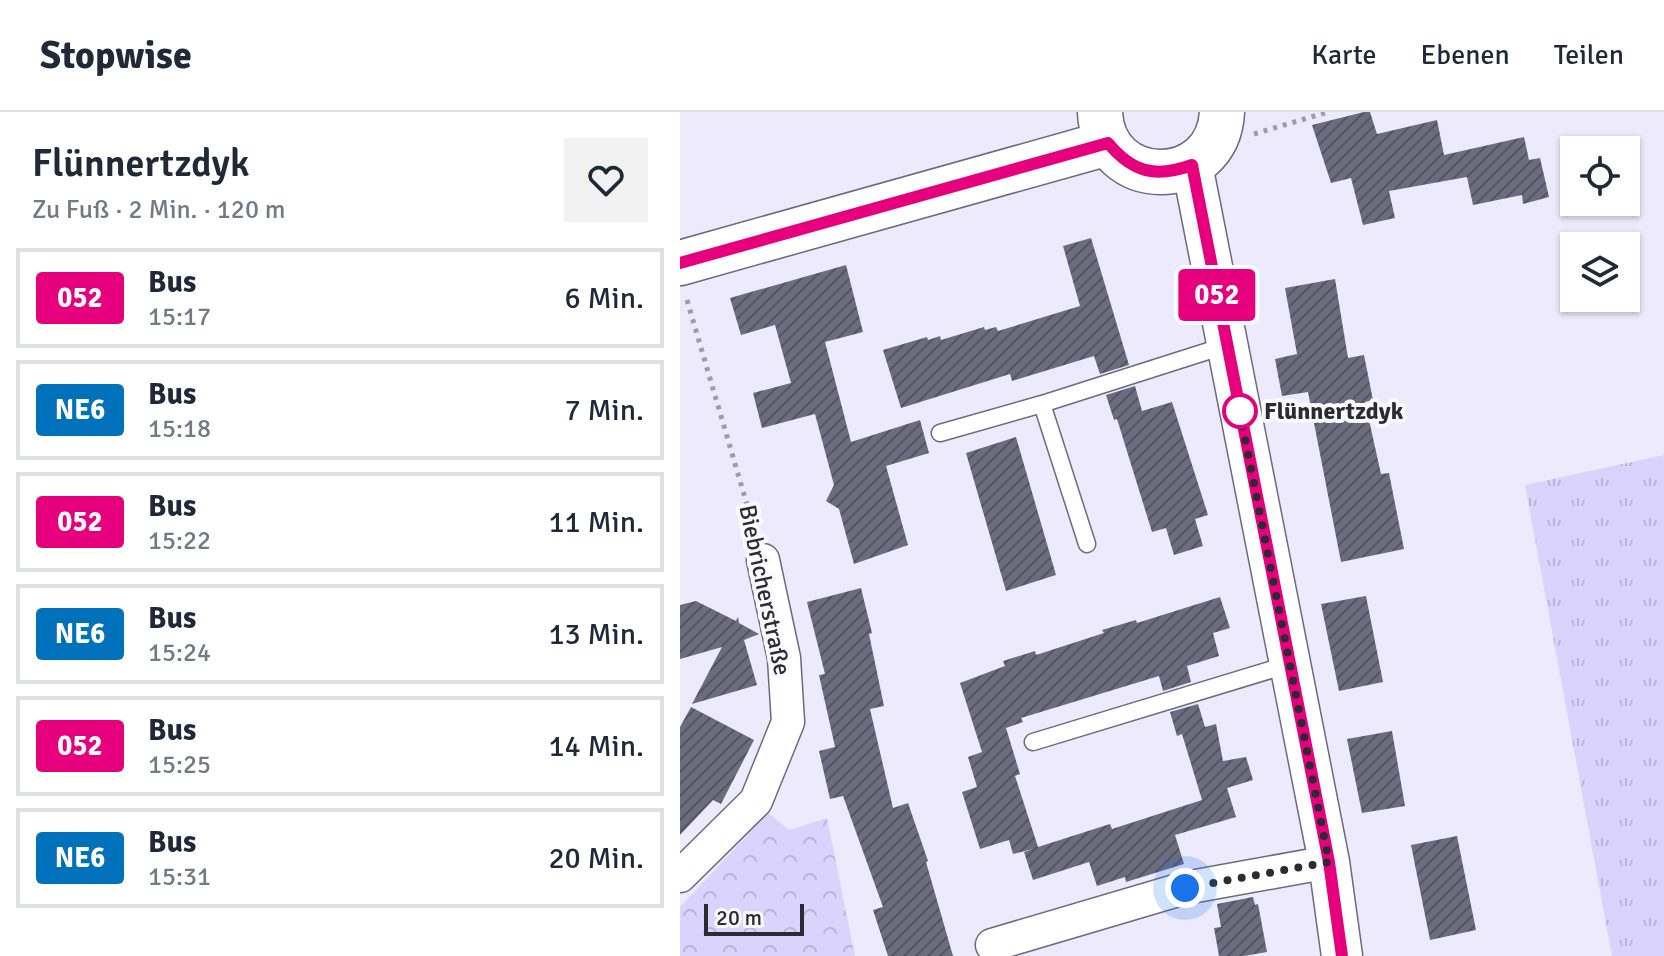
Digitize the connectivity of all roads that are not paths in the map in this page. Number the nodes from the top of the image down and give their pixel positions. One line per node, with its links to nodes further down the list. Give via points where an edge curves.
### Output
1 (1232, 126): 3 (main road, via 1221,124 1215,140)
2 (1104, 128): 3 (main road, via 1120,158 1137,168 1155,173); 4 (main road)
3 (1192, 165): 5 (street)
4 (682, 277)
5 (1227, 345): 6 (lane); 10 (street)
6 (1042, 404): 7 (lane); 8 (lane)
7 (940, 433)
8 (1087, 544)
9 (763, 560): 13 (street, Biebricherstraße, via 784,658 788,722 756,801)
10 (1290, 664): 11 (lane); 12 (street)
11 (1033, 742)
12 (1329, 862): 14 (street, via 1185,888); 15 (street)
13 (680, 876)
14 (992, 945)
15 (1342, 956)

